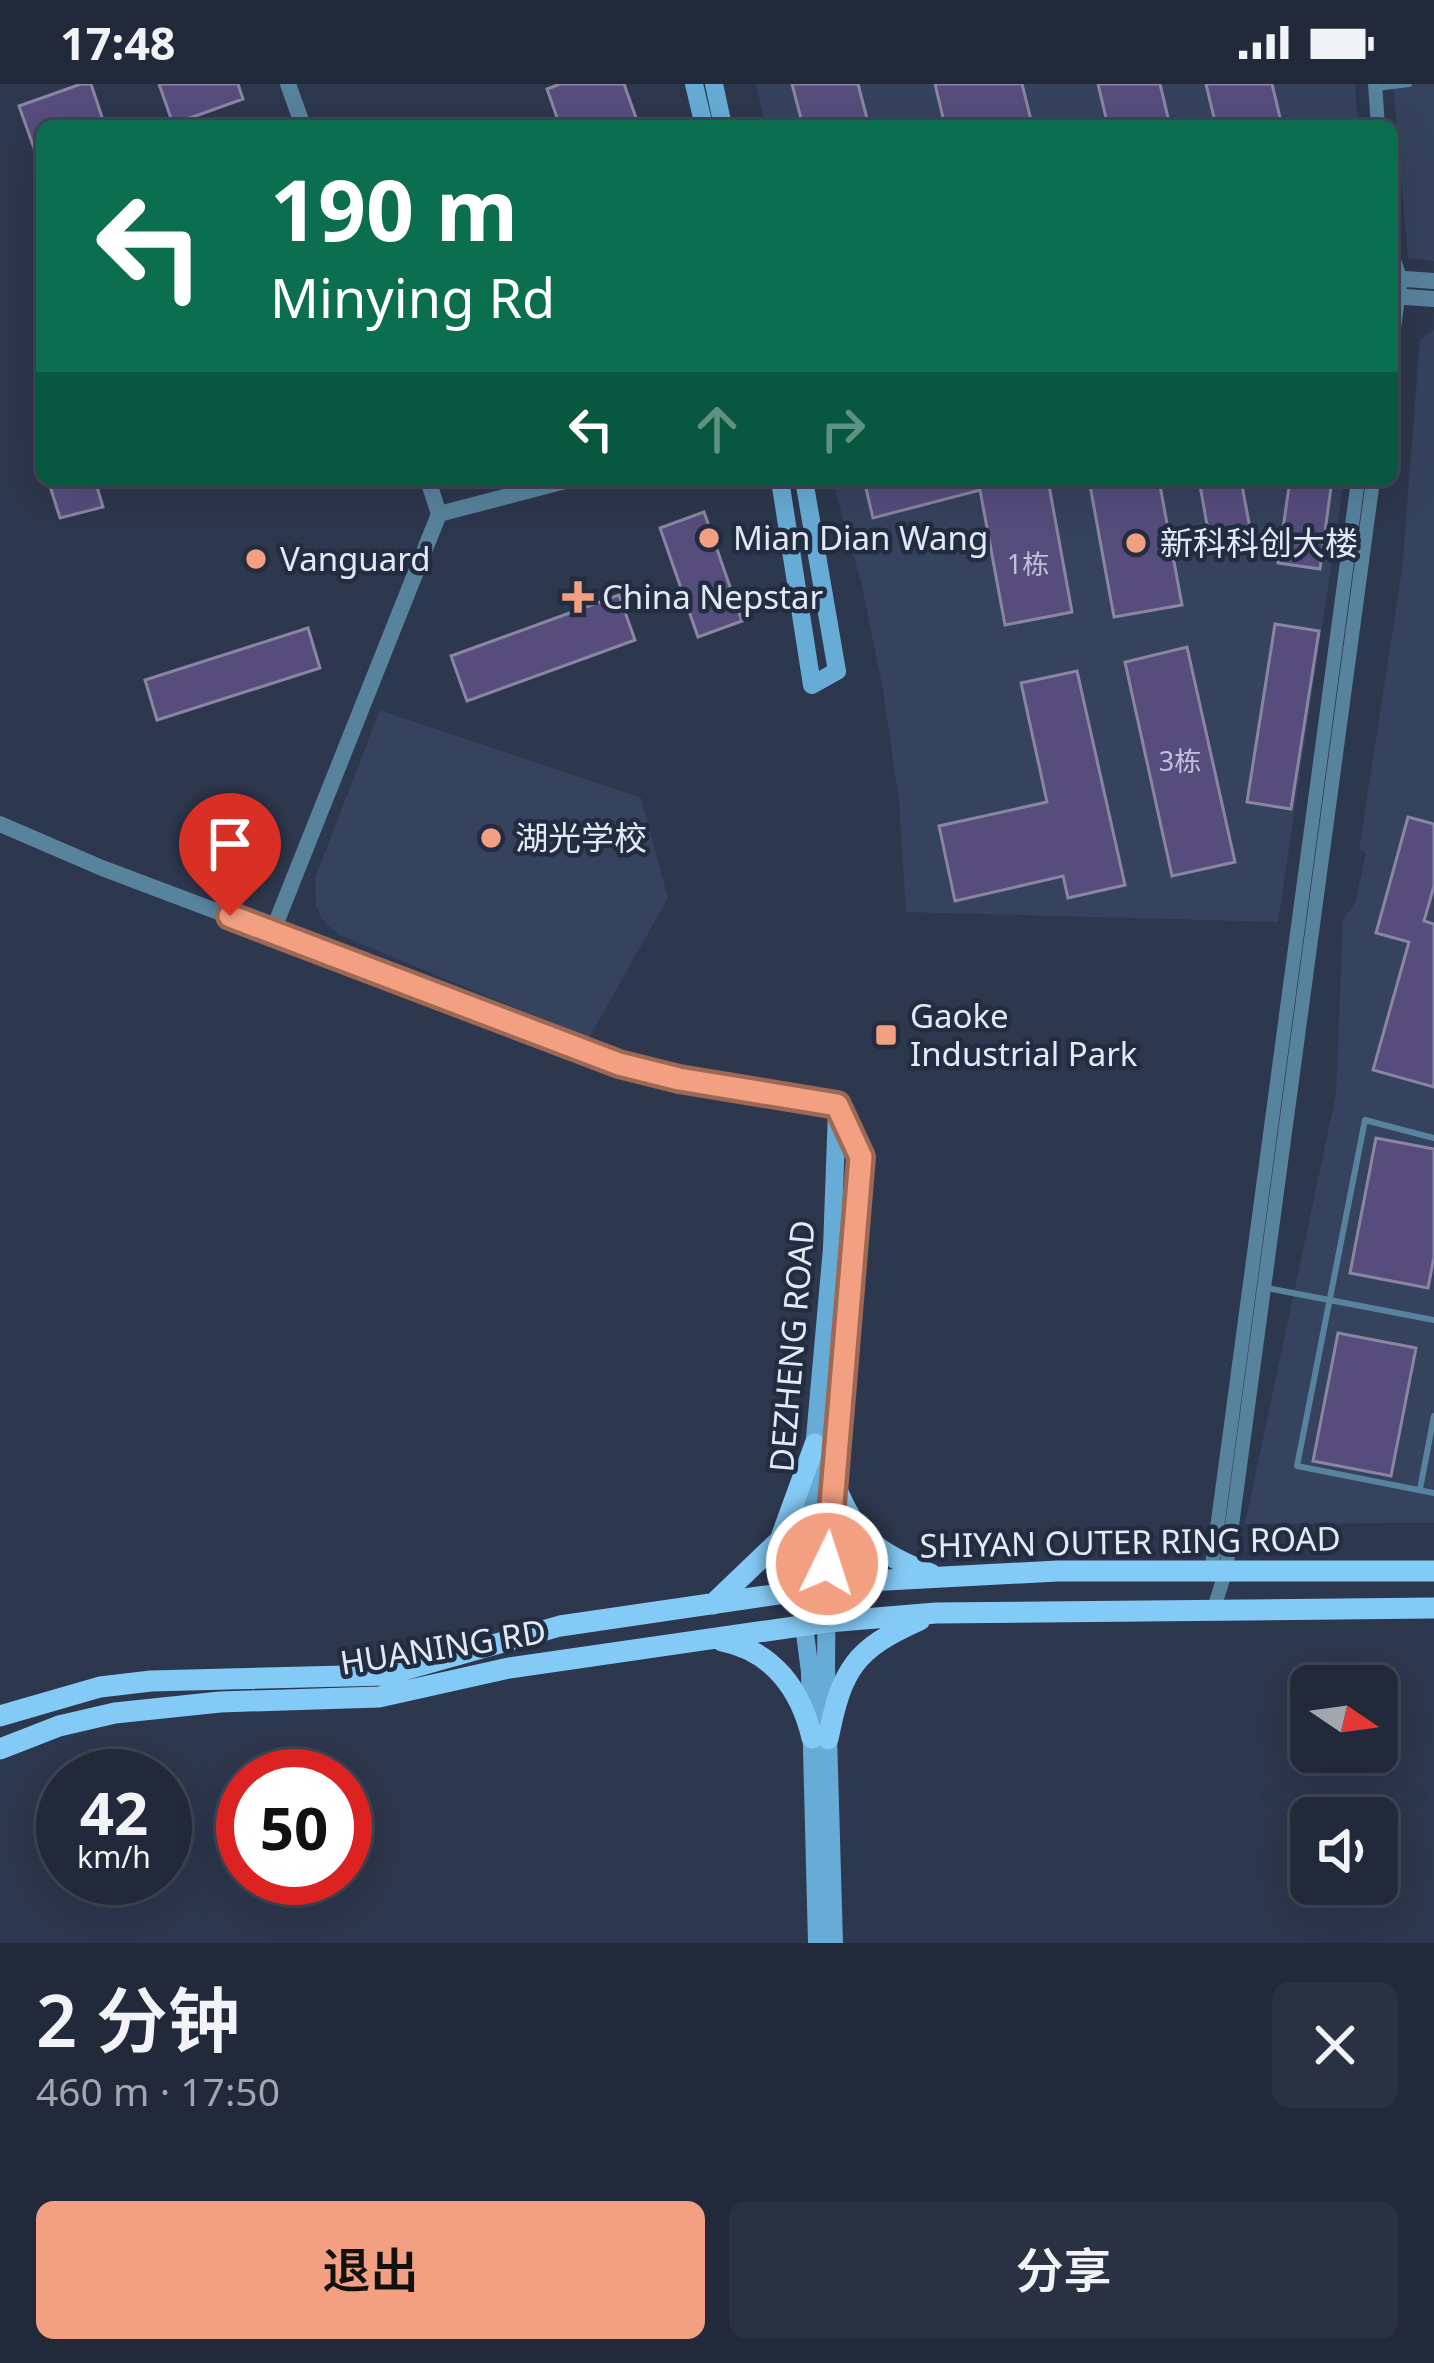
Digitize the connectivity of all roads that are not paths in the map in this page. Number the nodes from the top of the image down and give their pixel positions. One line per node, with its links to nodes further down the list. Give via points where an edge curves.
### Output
1 (288, 84): 6 (street)
2 (694, 84): 7 (main road)
3 (713, 84): 8 (main road)
4 (1409, 84): 5 (lane)
5 (1375, 86): 9 (street)
6 (301, 120)
7 (703, 120)
8 (722, 120)
9 (1378, 120)
10 (1434, 281): 11 (street)
11 (1398, 287)
12 (1398, 288): 13 (street)
13 (1434, 299)
14 (430, 486): 20 (street)
15 (545, 486): 20 (street)
16 (780, 486): 17 (main road, via 812,685 837,671)
17 (804, 486)
18 (1357, 486): 33 (street)
19 (1372, 486): 25 (street)
20 (440, 514): 22 (street)
21 (0, 824): 22 (street)
22 (272, 933): 23 (street, via 619,1064)
23 (837, 1105): 29 (main road, DEZHENG ROAD); 30 (main road, DEZHENG ROAD, via 861,1157)
24 (1434, 1138): 26 (lane, via 1365,1120)
25 (1264, 1287): 26 (lane); 33 (street)
26 (1330, 1300): 27 (lane); 31 (lane, via 1297,1466)
27 (1434, 1321)
28 (1434, 1416): 31 (lane)
29 (815, 1444): 37 (main road, DEZHENG ROAD); 38 (main road, via 780,1540)
30 (833, 1479): 35 (main road, via 870,1543); 36 (main road, DEZHENG ROAD)
31 (1420, 1490): 32 (lane)
32 (1434, 1493)
33 (1218, 1570): 34 (main road, SHIYAN OUTER RING ROAD); 35 (main road, SHIYAN OUTER RING ROAD); 39 (street)
34 (1434, 1571)
35 (938, 1576): 36 (main road, SHIYAN OUTER RING ROAD)
36 (828, 1588): 37 (main road, SHIYAN OUTER RING ROAD); 42 (main road, DEZHENG ROAD)
37 (803, 1591): 38 (main road, HUANING RD); 43 (main road, DEZHENG ROAD)
38 (713, 1604): 45 (main road, HUANING RD, via 560,1626 386,1676 151,1681)
39 (1214, 1608): 40 (main road, SHIYAN OUTER RING ROAD); 41 (main road, SHIYAN OUTER RING ROAD)
40 (1434, 1608)
41 (936, 1613): 42 (main road, SHIYAN OUTER RING ROAD); 46 (main road, via 864,1650)
42 (828, 1622): 43 (main road, HUANING RD); 46 (main road, DEZHENG ROAD)
43 (804, 1626): 44 (main road, HUANING RD); 46 (main road, DEZHENG ROAD)
44 (716, 1640): 46 (main road, via 774,1665); 47 (main road, HUANING RD, via 379,1697 115,1713)
45 (0, 1716)
46 (820, 1739): 48 (main road); 49 (main road)
47 (0, 1749)
48 (817, 1943)
49 (835, 1943)

